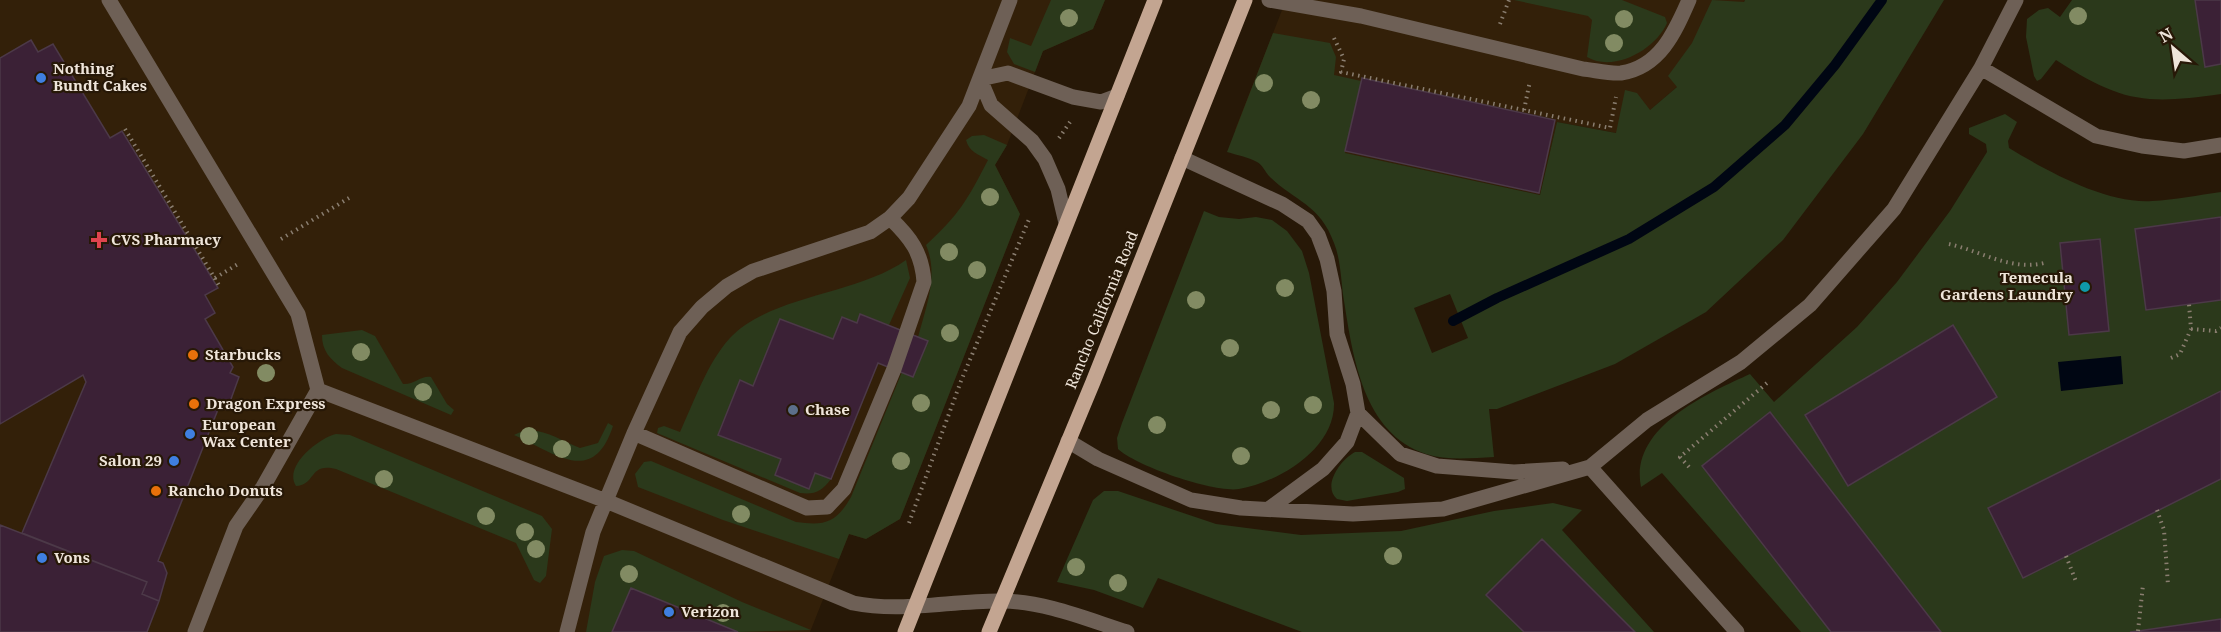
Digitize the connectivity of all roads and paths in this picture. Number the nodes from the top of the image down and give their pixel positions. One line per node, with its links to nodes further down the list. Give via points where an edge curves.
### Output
1 (109, 0): 27 (lane, via 298,314)
2 (1010, 0): 11 (lane)
3 (1155, 0): 12 (main road)
4 (1245, 0): 15 (main road, Rancho California Road)
5 (1269, 0): 10 (lane, via 1361,16 1583,69)
6 (1689, 0): 10 (lane, via 1674,36 1660,53 1643,66)
7 (2016, 0): 9 (lane)
8 (1322, 35): 10 (path, via 1333,37 1340,46 1344,59 1341,72 1610,128)
9 (1981, 68): 14 (lane, via 2096,136 2184,151); 32 (lane, via 1894,209 1810,305 1741,362 1647,420)
10 (1620, 73)
11 (980, 79): 12 (lane, via 1008,73 1073,97 1101,102); 17 (lane, via 969,106 938,157); 18 (lane, via 991,105 1024,133 1045,159)
12 (1117, 96): 18 (main road)
13 (125, 129): 21 (path)
14 (2221, 145)
15 (1182, 158): 28 (lane, via 1282,204 1308,221 1318,235 1327,259 1337,334); 30 (main road, Rancho California Road)
16 (1030, 217): 36 (path, via 961,381)
17 (890, 218): 29 (lane, via 870,232 753,271 727,286 680,332); 29 (lane, via 919,251 924,282 856,465 836,500 826,507 807,508)
18 (1066, 223): 42 (main road)
19 (1948, 244): 20 (path, via 2012,264)
20 (2044, 263)
21 (220, 287)
22 (2189, 304): 24 (path)
23 (2221, 328): 24 (path)
24 (2191, 329): 25 (path, via 2180,354)
25 (2171, 358)
26 (1767, 383): 31 (path, via 1680,457)
27 (318, 390): 33 (lane); 44 (lane, via 236,526)
28 (1358, 412): 32 (lane, via 1400,453 1437,466 1514,472); 34 (lane, via 1347,442 1323,469)
29 (633, 433): 33 (lane)
30 (1068, 441): 34 (lane, via 1098,459 1191,500); 41 (main road, Rancho California Road)
31 (1689, 467)
32 (1590, 468): 34 (lane, via 1443,508 1353,514); 49 (lane)
33 (606, 501): 42 (lane, via 853,603); 45 (lane, via 593,532)
34 (1270, 508)
35 (2157, 510): 40 (path, via 2164,530)
36 (909, 524)
37 (2066, 556): 38 (path)
38 (2076, 584)
39 (2143, 585): 43 (path)
40 (2168, 585)
41 (1001, 601): 42 (lane); 47 (main road, Rancho California Road); 48 (lane, via 1037,603)
42 (916, 607): 46 (main road)
43 (2138, 631)
44 (195, 632)
45 (567, 632)
46 (905, 632)
47 (989, 632)
48 (1127, 632)
49 (1737, 632)

